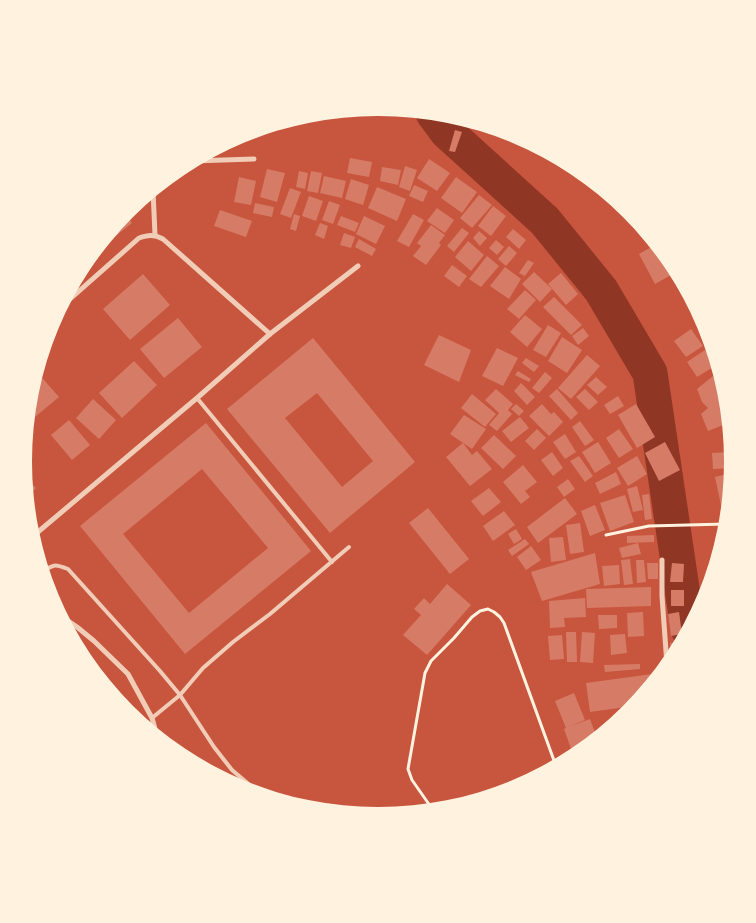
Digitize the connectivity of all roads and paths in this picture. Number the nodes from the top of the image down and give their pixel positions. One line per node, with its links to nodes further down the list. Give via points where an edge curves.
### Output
1 (254, 159): 2 (street)
2 (208, 161)
3 (154, 199): 4 (street)
4 (155, 235): 6 (street, via 139,238); 7 (street)
5 (358, 266): 7 (street)
6 (77, 293)
7 (270, 334): 8 (street)
8 (197, 398): 10 (street); 14 (lane)
9 (718, 524): 11 (path, via 649,526)
10 (39, 531)
11 (606, 535)
12 (349, 547): 14 (lane)
13 (662, 560): 17 (street)
14 (332, 562): 18 (lane, via 232,642)
15 (49, 567): 18 (lane, via 57,565 68,569)
16 (74, 625): 19 (street, via 128,674)
17 (666, 651)
18 (180, 695): 19 (lane); 22 (lane, via 214,747)
19 (152, 718): 20 (street)
20 (153, 724)
21 (554, 759): 23 (path, via 504,623 494,612 488,609 480,611 431,661 425,673 408,769)
22 (244, 780)
23 (428, 803)

